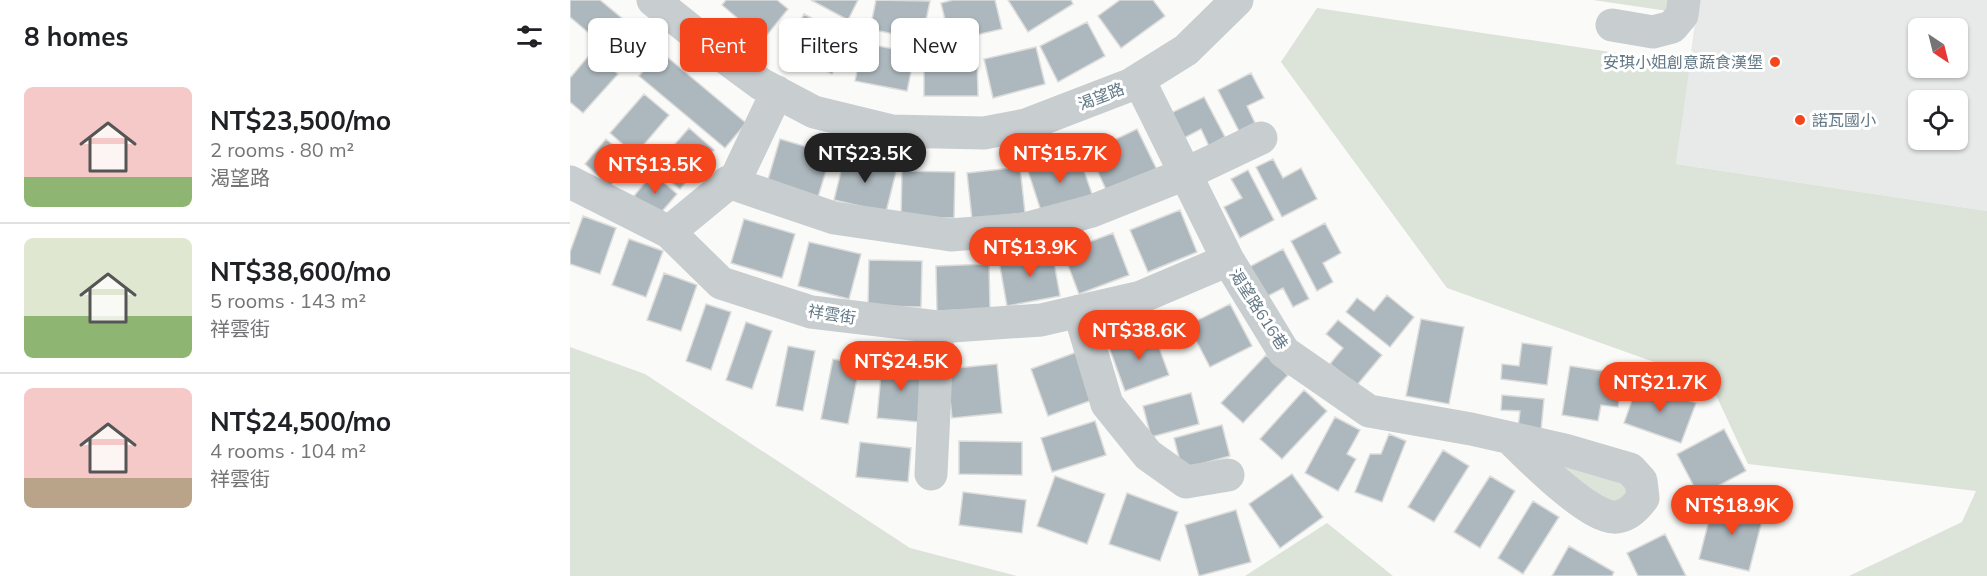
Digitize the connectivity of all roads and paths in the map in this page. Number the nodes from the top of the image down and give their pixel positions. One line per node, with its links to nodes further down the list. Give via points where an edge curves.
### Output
1 (653, 0): 6 (street, 渴望路, via 723,56)
2 (1237, 0): 5 (street, 渴望路, via 1186,50)
3 (1684, 0): 4 (street, via 1682,15 1672,27 1653,32)
4 (1612, 25)
5 (1139, 80): 6 (street, 渴望路, via 1026,125 984,133 892,131 814,112); 8 (street, 渴望路616巷)
6 (777, 92): 10 (street, via 737,176)
7 (1261, 138): 8 (street)
8 (1185, 174): 10 (street, via 1092,211 1025,229 951,235 834,218); 12 (street, 渴望路616巷)
9 (570, 182): 11 (street, 祥雲街)
10 (728, 182): 11 (street)
11 (669, 232): 14 (street, 祥雲街, via 721,283 811,312)
12 (1228, 260): 13 (street, 祥雲街, via 1141,297); 15 (street, 渴望路616巷, via 1284,352 1369,411)
13 (1079, 311): 14 (street, 祥雲街, via 1041,320); 17 (street, via 1107,404 1148,455 1186,482)
14 (938, 327): 16 (street)
15 (1510, 438)
16 (932, 474)
17 (1228, 475)

